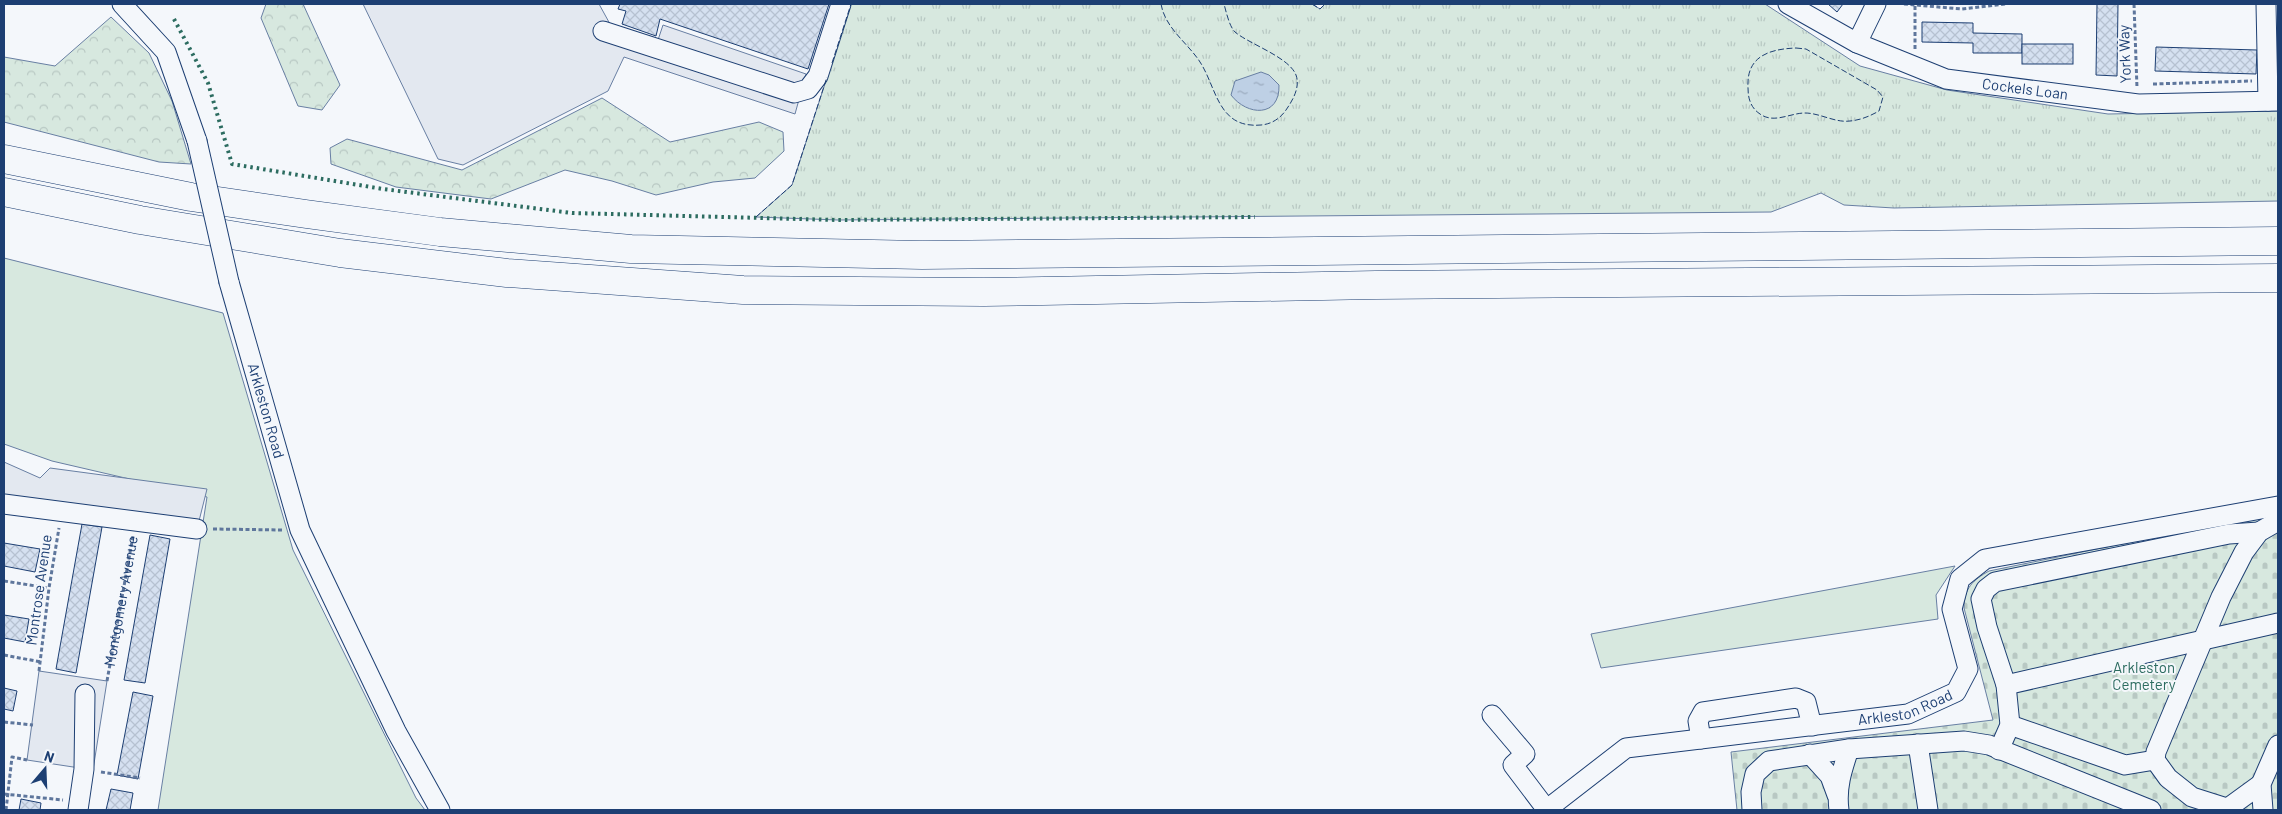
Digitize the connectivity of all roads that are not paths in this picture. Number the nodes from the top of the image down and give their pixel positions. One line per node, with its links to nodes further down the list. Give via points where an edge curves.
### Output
1 (841, 4): 6 (street, via 818,76 808,89 794,93)
2 (1788, 4): 7 (street, Cockels Loan)
3 (1876, 4): 7 (street)
4 (2266, 4): 8 (street, via 2268,81)
5 (128, 6): 39 (street, Arkleston Road, bridge, via 166,52 197,141 229,282 300,530 396,731)
6 (603, 31)
7 (1857, 43): 8 (street, Cockels Loan, via 1946,79 2138,104)
8 (2273, 101)
9 (4, 159): 11 (highway, via 191,197 306,214 440,232 631,249 922,255)
10 (4, 192): 12 (highway, via 240,238 359,256 507,274 743,290 984,292 1396,285)
11 (2278, 240)
12 (2278, 278)
13 (4, 504): 16 (street)
14 (2278, 506): 26 (street, Arkleston Road, via 1985,559 1960,579 1952,609 1968,669 1956,692 1908,714)
15 (2278, 521): 17 (street)
16 (197, 529)
17 (2259, 532): 18 (street, via 2244,552); 22 (street, via 2229,534 1995,582 1981,599)
18 (2221, 597): 20 (street, via 2220,613); 21 (street)
19 (2278, 623): 20 (street)
20 (2232, 633): 21 (street)
21 (2204, 640): 22 (street); 33 (street)
22 (2006, 685): 25 (street)
23 (85, 694): 36 (street, via 84,769)
24 (1492, 715): 40 (street, via 1525,754 1513,765)
25 (2010, 725): 31 (street); 33 (street, via 2125,765)
26 (1812, 726): 27 (street, Arkleston Road); 27 (street, via 1806,702 1796,698 1703,712 1698,721)
27 (1701, 739): 40 (street, Arkleston Road, via 1626,748)
28 (1918, 744): 30 (street); 31 (street, via 1964,740); 42 (street)
29 (2278, 745): 34 (street)
30 (1849, 749): 32 (street); 35 (street, via 1841,773)
31 (1999, 750): 37 (street)
32 (1810, 754): 35 (street, via 1830,776); 41 (street, via 1768,761 1754,774)
33 (2155, 760): 38 (street, via 2168,778 2192,797)
34 (2260, 784): 38 (street); 43 (street)
35 (1838, 802)
36 (79, 806)
37 (2140, 808)
38 (2231, 809)
39 (440, 810)
40 (1547, 810)
41 (1752, 810)
42 (1928, 810)
43 (2263, 810)

